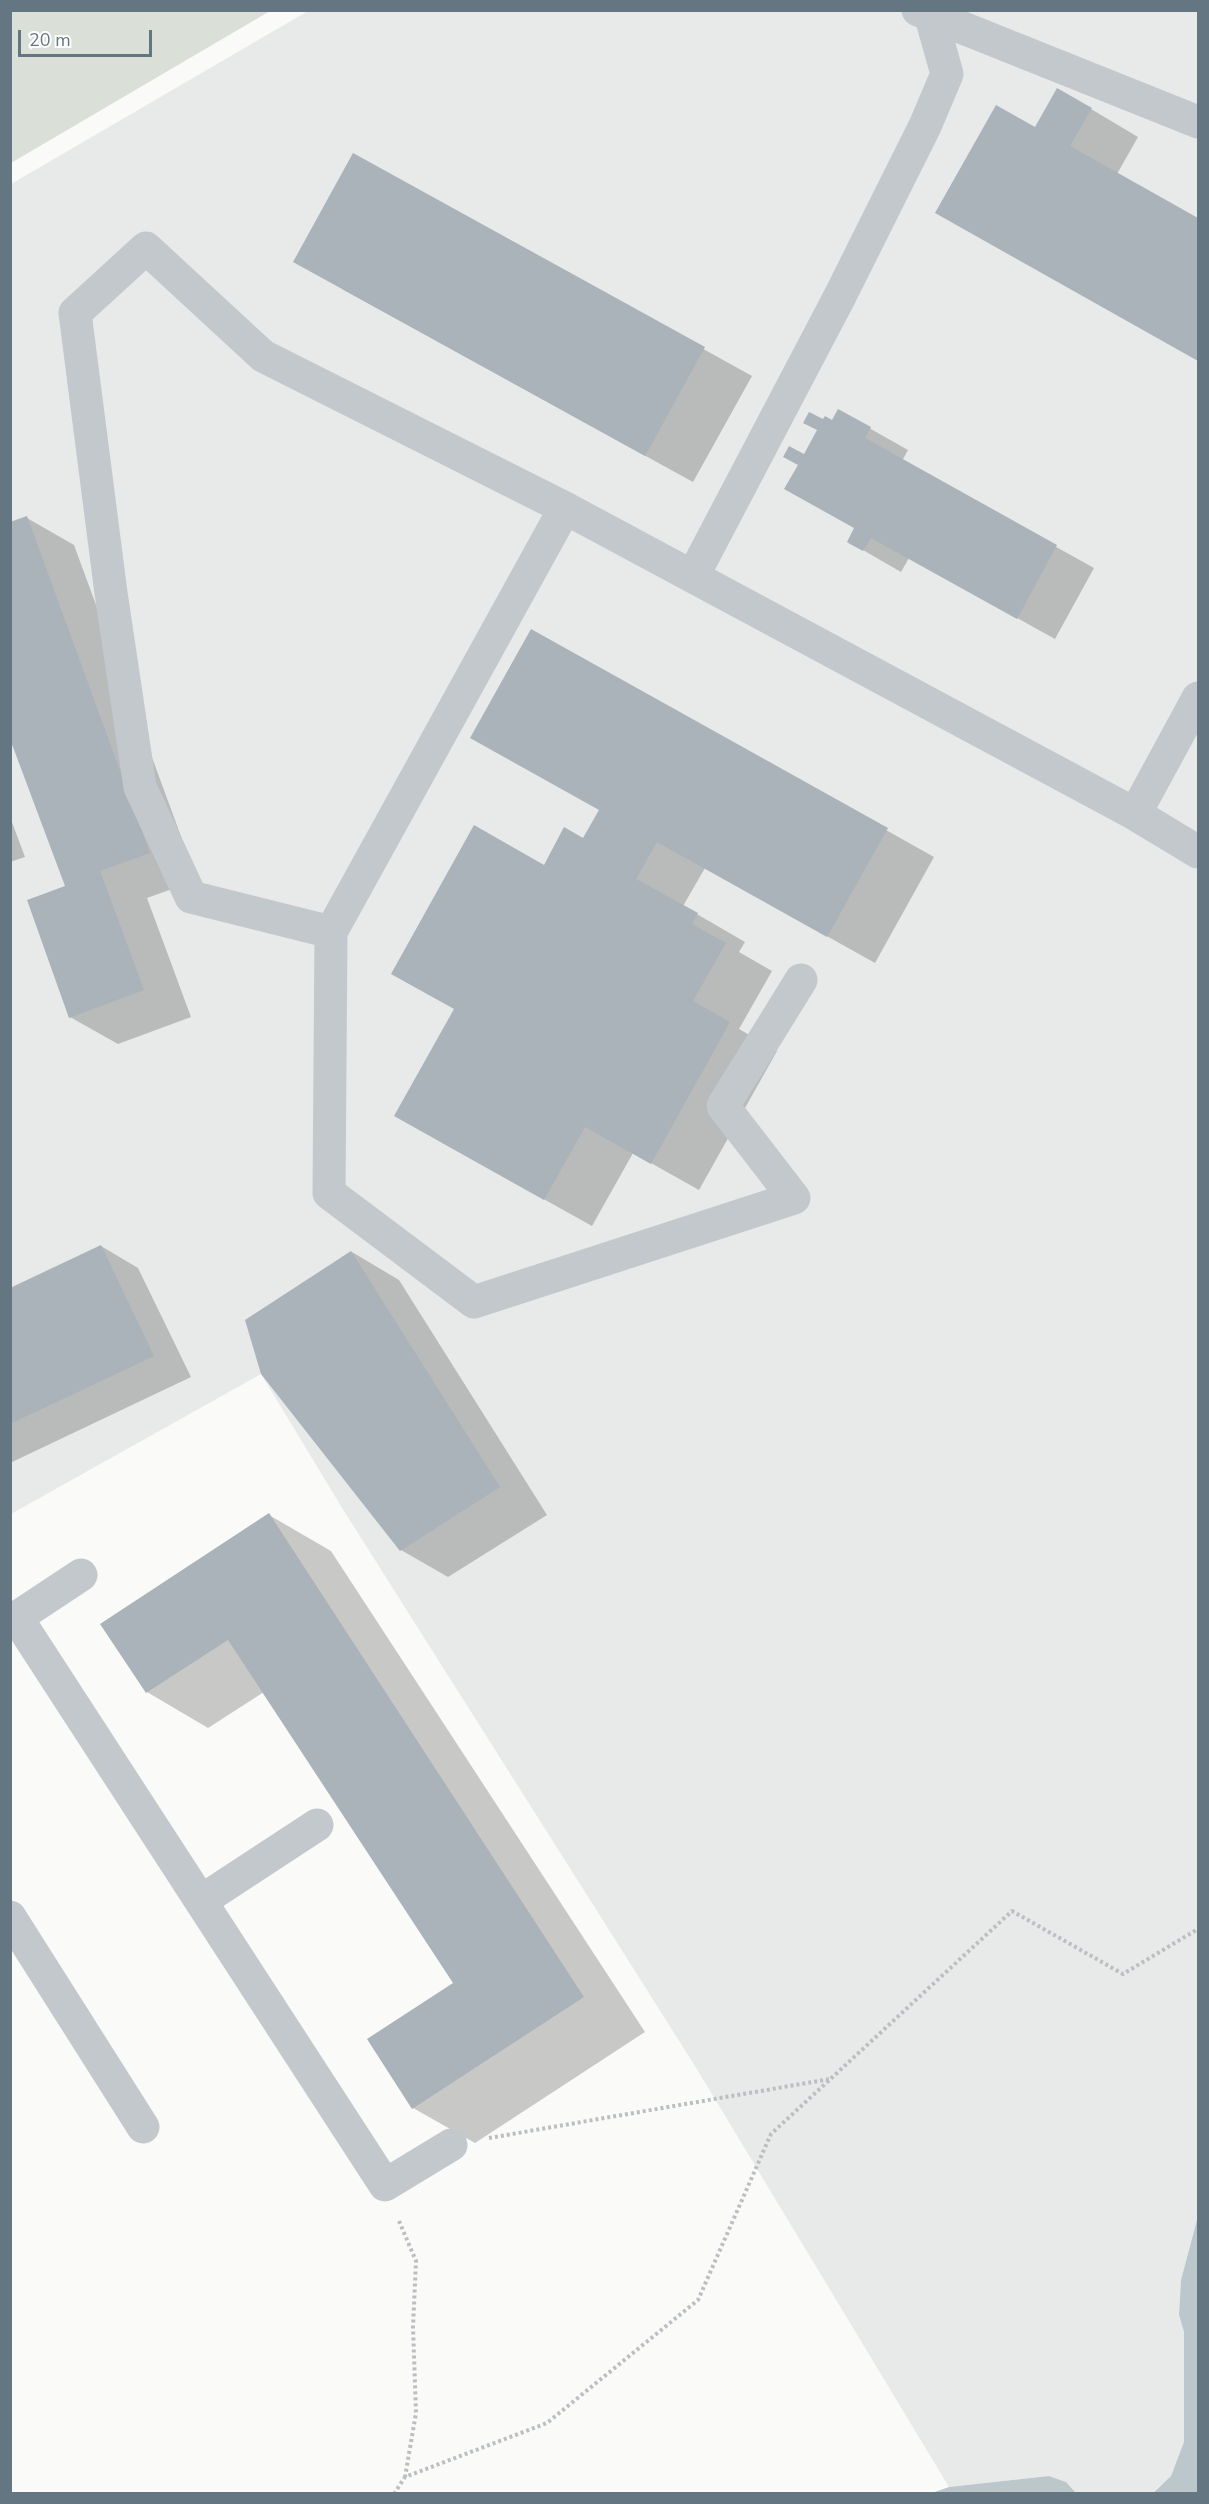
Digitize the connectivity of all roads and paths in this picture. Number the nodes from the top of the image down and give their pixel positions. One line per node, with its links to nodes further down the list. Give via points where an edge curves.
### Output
1 (925, 14): 2 (lane); 4 (lane, via 947,74 839,298)
2 (1198, 122)
3 (566, 508): 4 (lane); 8 (lane); 8 (lane, via 263,356 146,248 75,313 140,787 191,897)
4 (693, 576): 6 (lane)
5 (1198, 698): 6 (lane)
6 (1135, 814): 7 (lane)
7 (1198, 852)
8 (330, 932): 9 (lane, via 329,1193 474,1302 794,1198 723,1106)
9 (801, 980)
10 (81, 1575): 11 (lane)
11 (14, 1620): 13 (lane)
12 (317, 1825): 13 (lane)
13 (201, 1901): 19 (lane)
14 (10, 1917): 17 (lane)
15 (1198, 1929): 16 (path, via 1123,1974 1012,1911)
16 (831, 2079): 18 (path); 20 (path, via 771,2134 698,2300 547,2423)
17 (143, 2127)
18 (451, 2145): 19 (lane)
19 (385, 2185): 20 (path, via 416,2261 416,2413)
20 (405, 2477): 21 (path)
21 (394, 2493)

